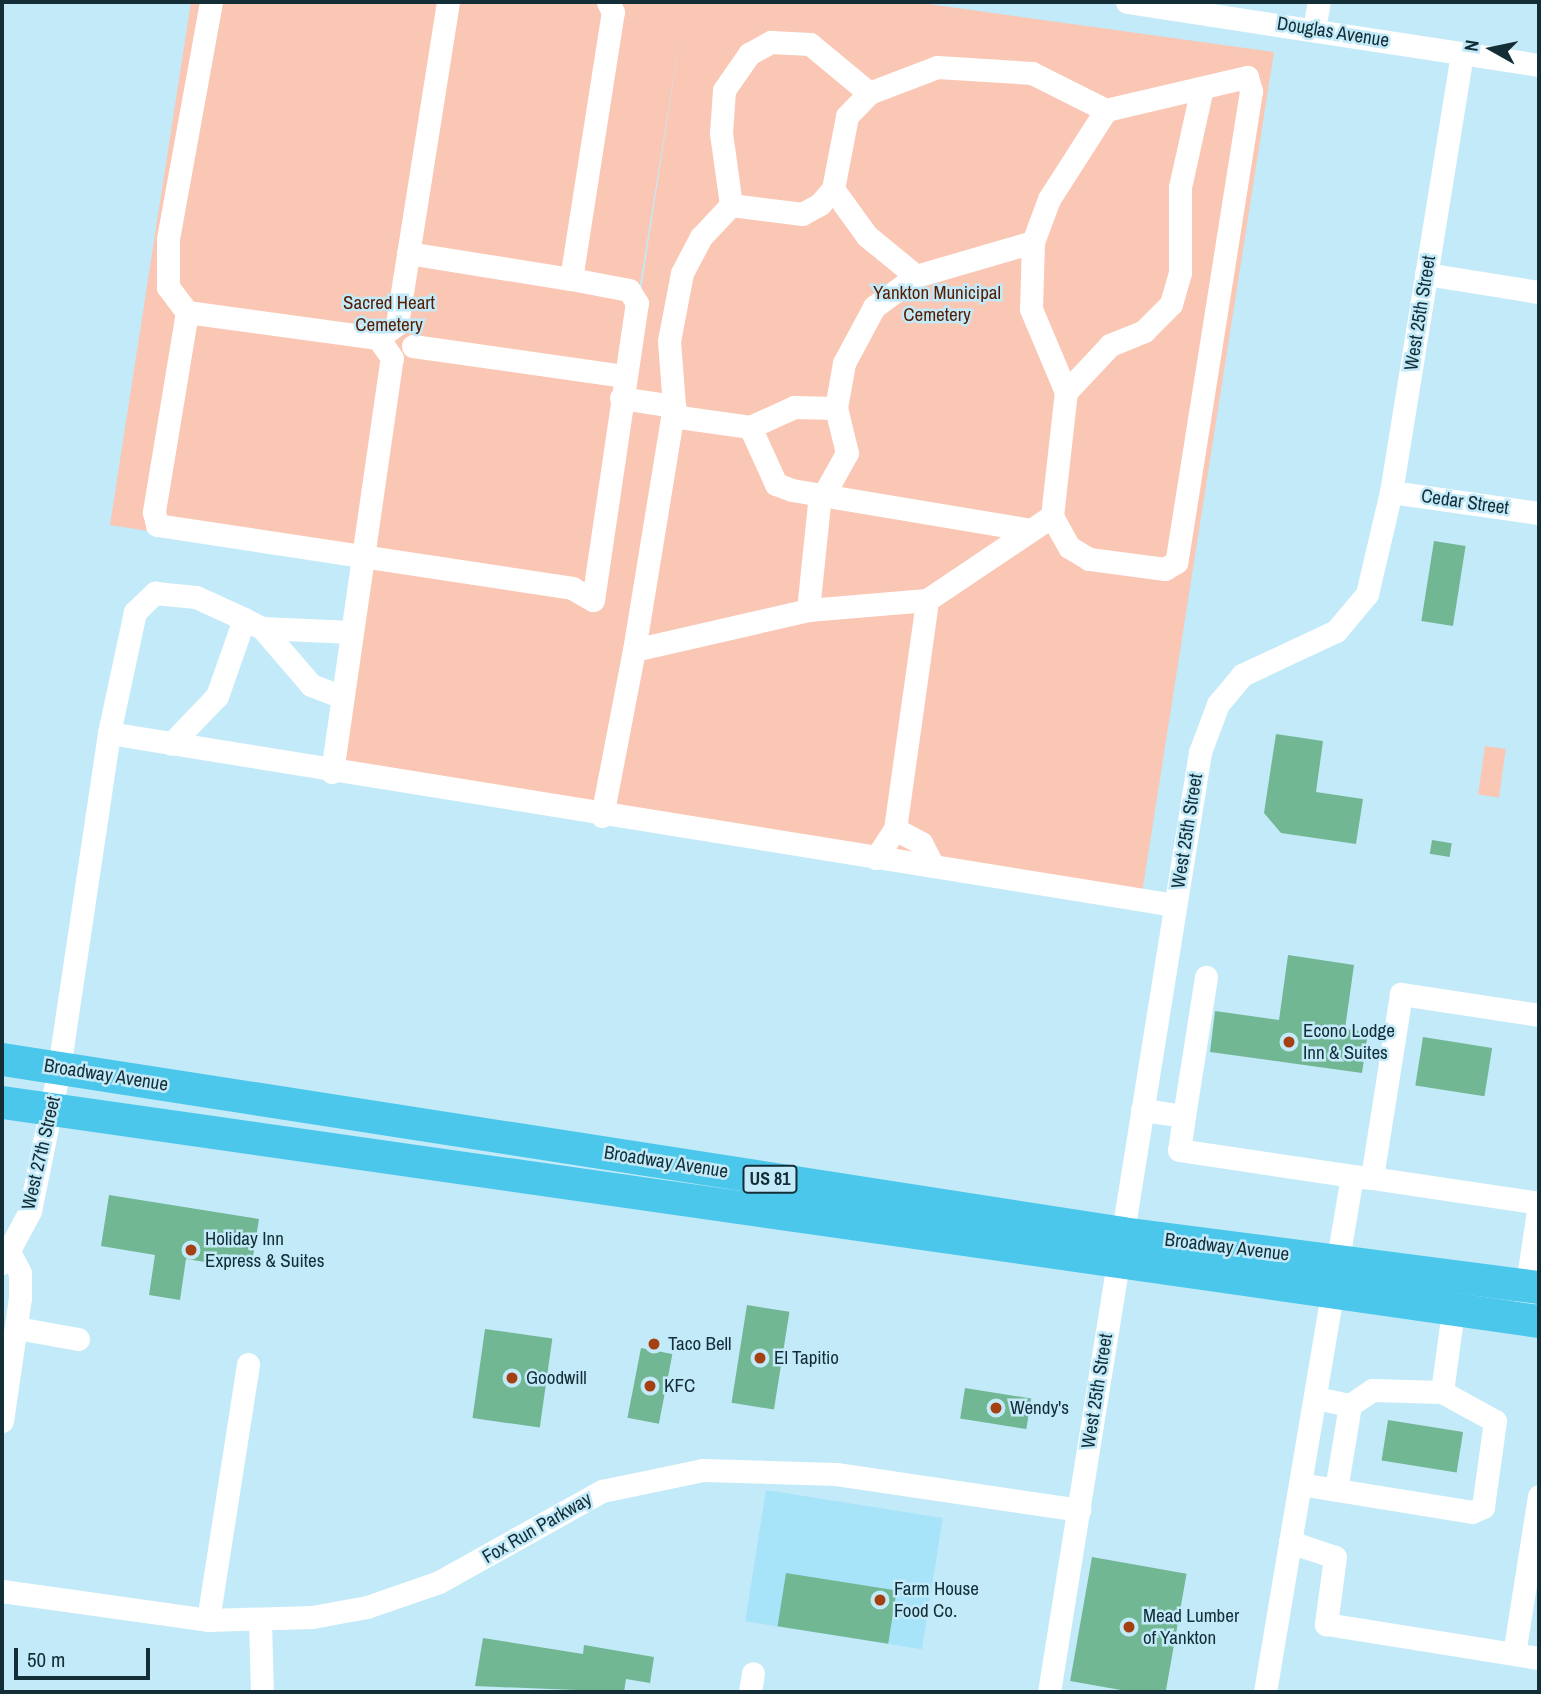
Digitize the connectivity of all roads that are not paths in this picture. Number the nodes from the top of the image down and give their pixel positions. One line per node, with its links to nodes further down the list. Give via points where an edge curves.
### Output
1 (211, 2): 20 (street, via 168,239 167,287)
2 (448, 2): 15 (street)
3 (608, 2): 18 (street, via 613,12)
4 (1127, 2): 6 (street, Douglas Avenue)
5 (1318, 2): 6 (street)
6 (1314, 29): 7 (street, Douglas Avenue)
7 (1462, 53): 8 (street, Douglas Avenue); 16 (street, West 25th Street)
8 (1539, 65)
9 (1201, 92): 11 (street); 26 (street, via 1180,187 1180,272 1171,304 1144,331 1110,345); 33 (street, via 1247,77 1251,91 1176,562 1165,569 1089,559 1069,547)
10 (869, 93): 11 (street, via 937,66 985,66 1032,73); 12 (street, via 847,116); 13 (street, via 810,44 771,42 749,54 724,90 721,133)
11 (1105, 110): 14 (street, via 1049,199)
12 (833, 189): 13 (street, via 802,214); 17 (street, via 867,236)
13 (731, 205): 28 (street, via 701,237 682,274 668,341)
14 (1033, 242): 17 (street); 26 (street, via 1031,309)
15 (408, 253): 18 (street); 21 (street)
16 (1426, 274): 19 (street); 30 (street, West 25th Street)
17 (916, 276): 27 (street, via 874,307 856,335)
18 (570, 279): 25 (street, via 629,290 637,303)
19 (1539, 292)
20 (187, 312): 22 (street); 35 (street, via 154,512 158,525)
21 (397, 324): 22 (street); 23 (street)
22 (378, 338): 24 (street)
23 (413, 346): 24 (street); 25 (street)
24 (392, 358): 35 (street)
25 (623, 387): 28 (street); 35 (street, via 593,600 572,588)
26 (1066, 392): 33 (street)
27 (836, 408): 29 (street, via 794,407); 31 (street, via 847,453)
28 (673, 411): 29 (street); 40 (street)
29 (750, 427): 31 (street, via 776,484)
30 (1391, 492): 32 (street, Cedar Street); 49 (street, West 25th Street, via 1367,594 1356,612 1320,641 1270,658 1242,675 1218,704 1200,752)
31 (825, 494): 34 (street); 37 (street)
32 (1539, 513)
33 (1052, 516): 34 (street)
34 (1031, 530): 36 (street)
35 (362, 556): 39 (street)
36 (927, 600): 37 (street); 46 (street)
37 (808, 610): 40 (street)
38 (253, 624): 39 (street); 41 (street, via 311,685); 42 (street, West 27th Street, via 196,597 155,593 135,611); 43 (street, via 217,696)
39 (351, 632): 41 (street)
40 (634, 650): 45 (street)
41 (342, 697): 44 (street)
42 (109, 733): 43 (street); 53 (street, West 27th Street)
43 (171, 744): 44 (street)
44 (332, 772): 45 (street)
45 (602, 816): 47 (street)
46 (895, 829): 47 (street); 48 (street, via 921,844)
47 (876, 858): 48 (street)
48 (933, 866): 49 (street)
49 (1175, 905): 56 (street, West 25th Street)
50 (1206, 977): 57 (street)
51 (1539, 1015): 58 (street, via 1401,994)
52 (2, 1059): 53 (highway, Broadway Avenue / US 81)
53 (59, 1068): 55 (street, West 27th Street); 60 (highway, Broadway Avenue / US 81)
54 (2, 1102): 55 (highway, Broadway Avenue / US 81)
55 (52, 1110): 60 (highway, Broadway Avenue / US 81); 61 (street, West 27th Street, via 30,1211)
56 (1142, 1110): 57 (street); 60 (street, West 25th Street)
57 (1184, 1116): 58 (street, via 1179,1150)
58 (1362, 1177): 59 (street); 63 (street)
59 (1539, 1203): 64 (street)
60 (1120, 1248): 63 (highway, Broadway Avenue / US 81); 77 (street, West 25th Street)
61 (6, 1258): 67 (street, West 27th Street, via 20,1273)
62 (1456, 1276): 63 (highway, Broadway Avenue / US 81); 64 (highway, Broadway Avenue / US 81); 65 (street)
63 (1337, 1277): 65 (highway, Broadway Avenue / US 81); 71 (street)
64 (1533, 1286): 66 (street)
65 (1454, 1310): 66 (highway, Broadway Avenue / US 81); 70 (street)
66 (1530, 1320)
67 (17, 1328): 68 (street); 73 (street, West 27th Street)
68 (78, 1339)
69 (248, 1364): 81 (street)
70 (1442, 1392): 72 (street, via 1372,1390); 75 (street, via 1495,1421 1478,1511)
71 (1316, 1398): 72 (street); 74 (street)
72 (1350, 1405): 75 (street)
73 (2, 1421)
74 (1300, 1484): 75 (street); 78 (street)
75 (1336, 1490)
76 (1539, 1496): 79 (street)
77 (1079, 1510): 82 (street, Fox Run Parkway, via 836,1474 735,1468 671,1473 565,1507 416,1592 367,1607); 86 (street, West 25th Street)
78 (1290, 1542): 83 (street, via 1335,1557 1326,1624); 87 (street)
79 (1535, 1555): 83 (street)
80 (2, 1591): 81 (street, Fox Run Parkway)
81 (208, 1620): 82 (street, Fox Run Parkway)
82 (260, 1621): 85 (street)
83 (1514, 1654): 84 (street)
84 (1539, 1658)
85 (262, 1692)
86 (1049, 1692)
87 (1265, 1692)

